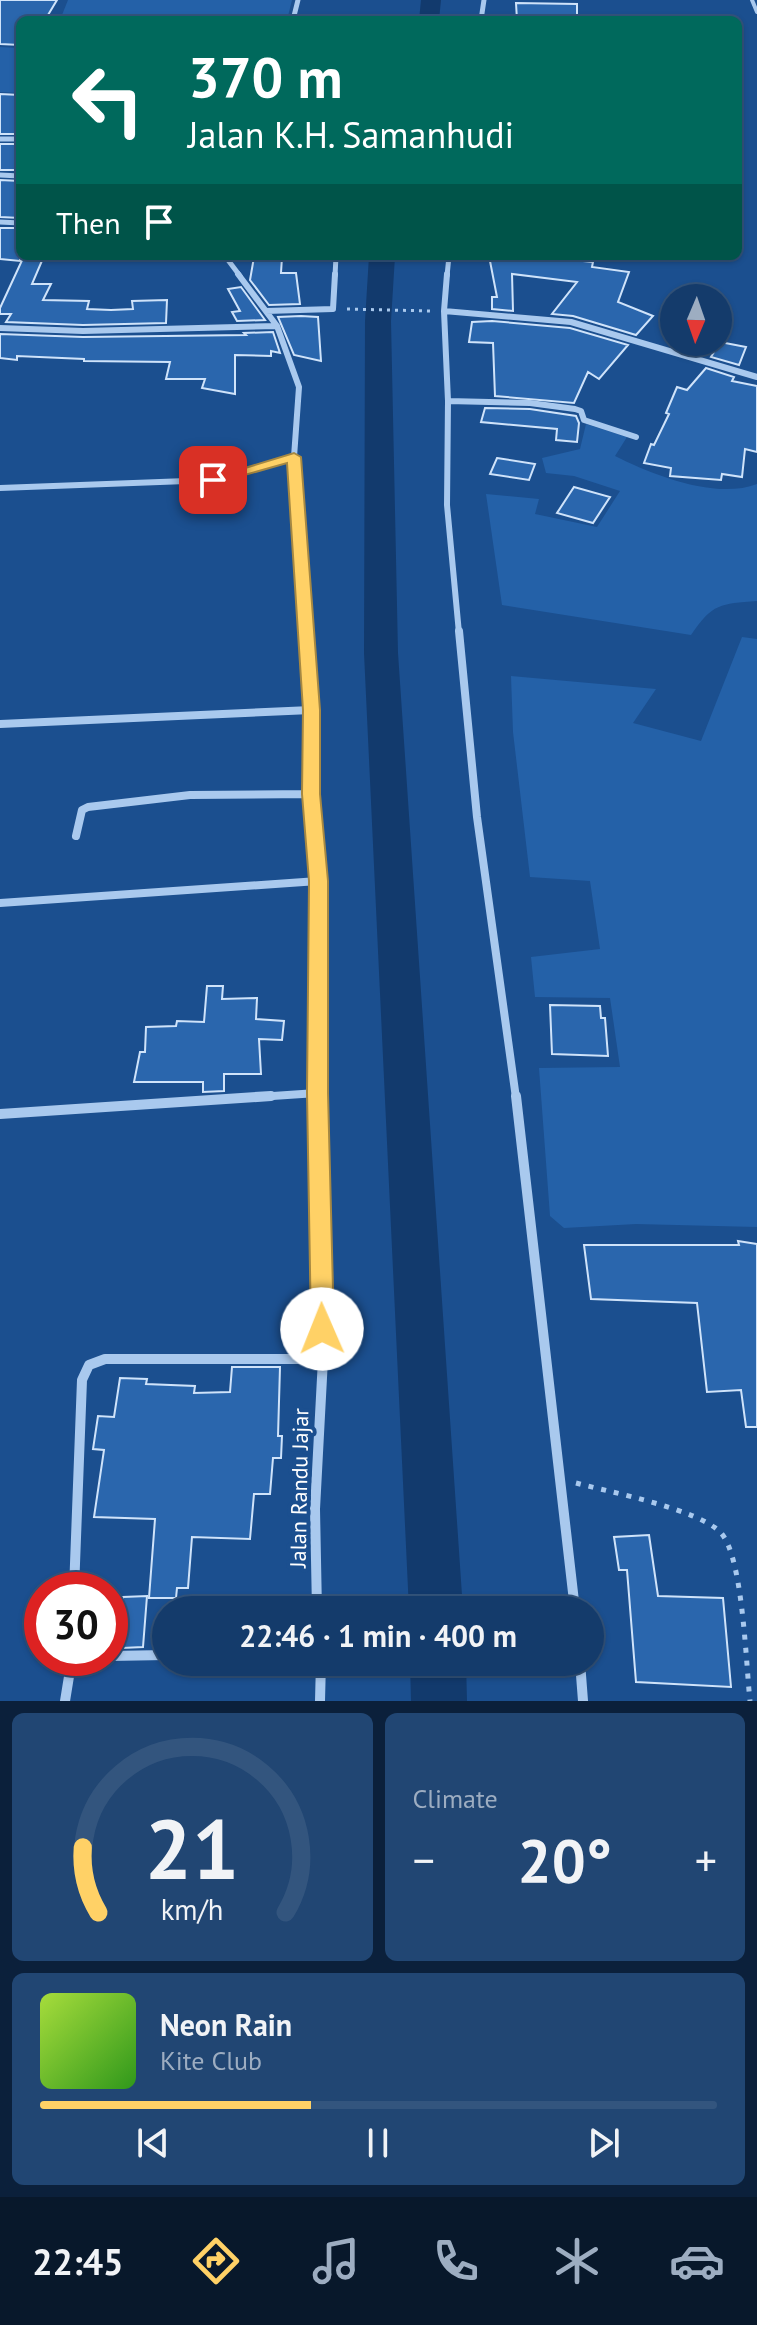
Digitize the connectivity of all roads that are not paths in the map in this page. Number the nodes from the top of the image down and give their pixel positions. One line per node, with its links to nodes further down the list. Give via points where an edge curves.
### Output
1 (752, 0): 2 (lane)
2 (757, 12)
3 (228, 260): 6 (street, Jalan Randu Jajar)
4 (336, 260): 6 (street, via 333,309)
5 (449, 260): 7 (street)
6 (266, 311): 8 (street, Jalan Randu Jajar)
7 (444, 311): 10 (street, via 571,322); 11 (street)
8 (277, 326): 9 (street); 13 (street, Jalan Randu Jajar, via 299,387)
9 (0, 328)
10 (757, 377)
11 (448, 401): 12 (street, via 579,410 584,420); 26 (street, via 447,505 477,817 518,1112)
12 (636, 437)
13 (294, 457): 14 (street, via 213,480); 15 (street, Jalan Randu Jajar)
14 (0, 488)
15 (311, 710): 16 (street); 17 (street, Jalan Randu Jajar)
16 (0, 724)
17 (311, 794): 18 (street, via 190,795 88,807 82,810); 19 (street, Jalan Randu Jajar)
18 (76, 836)
19 (318, 881): 20 (street); 21 (street, Jalan Randu Jajar)
20 (0, 903)
21 (317, 1093): 22 (street); 23 (street, Jalan Randu Jajar)
22 (0, 1114)
23 (323, 1359): 24 (street, via 105,1359 86,1367); 25 (street, Jalan Randu Jajar, via 315,1509)
24 (75, 1572)
25 (317, 1596)
26 (574, 1596)
27 (152, 1655): 28 (street)
28 (128, 1656)
29 (69, 1676): 32 (street)
30 (321, 1676): 33 (street)
31 (581, 1676): 34 (street)
32 (65, 1701)
33 (320, 1701)
34 (583, 1701)

